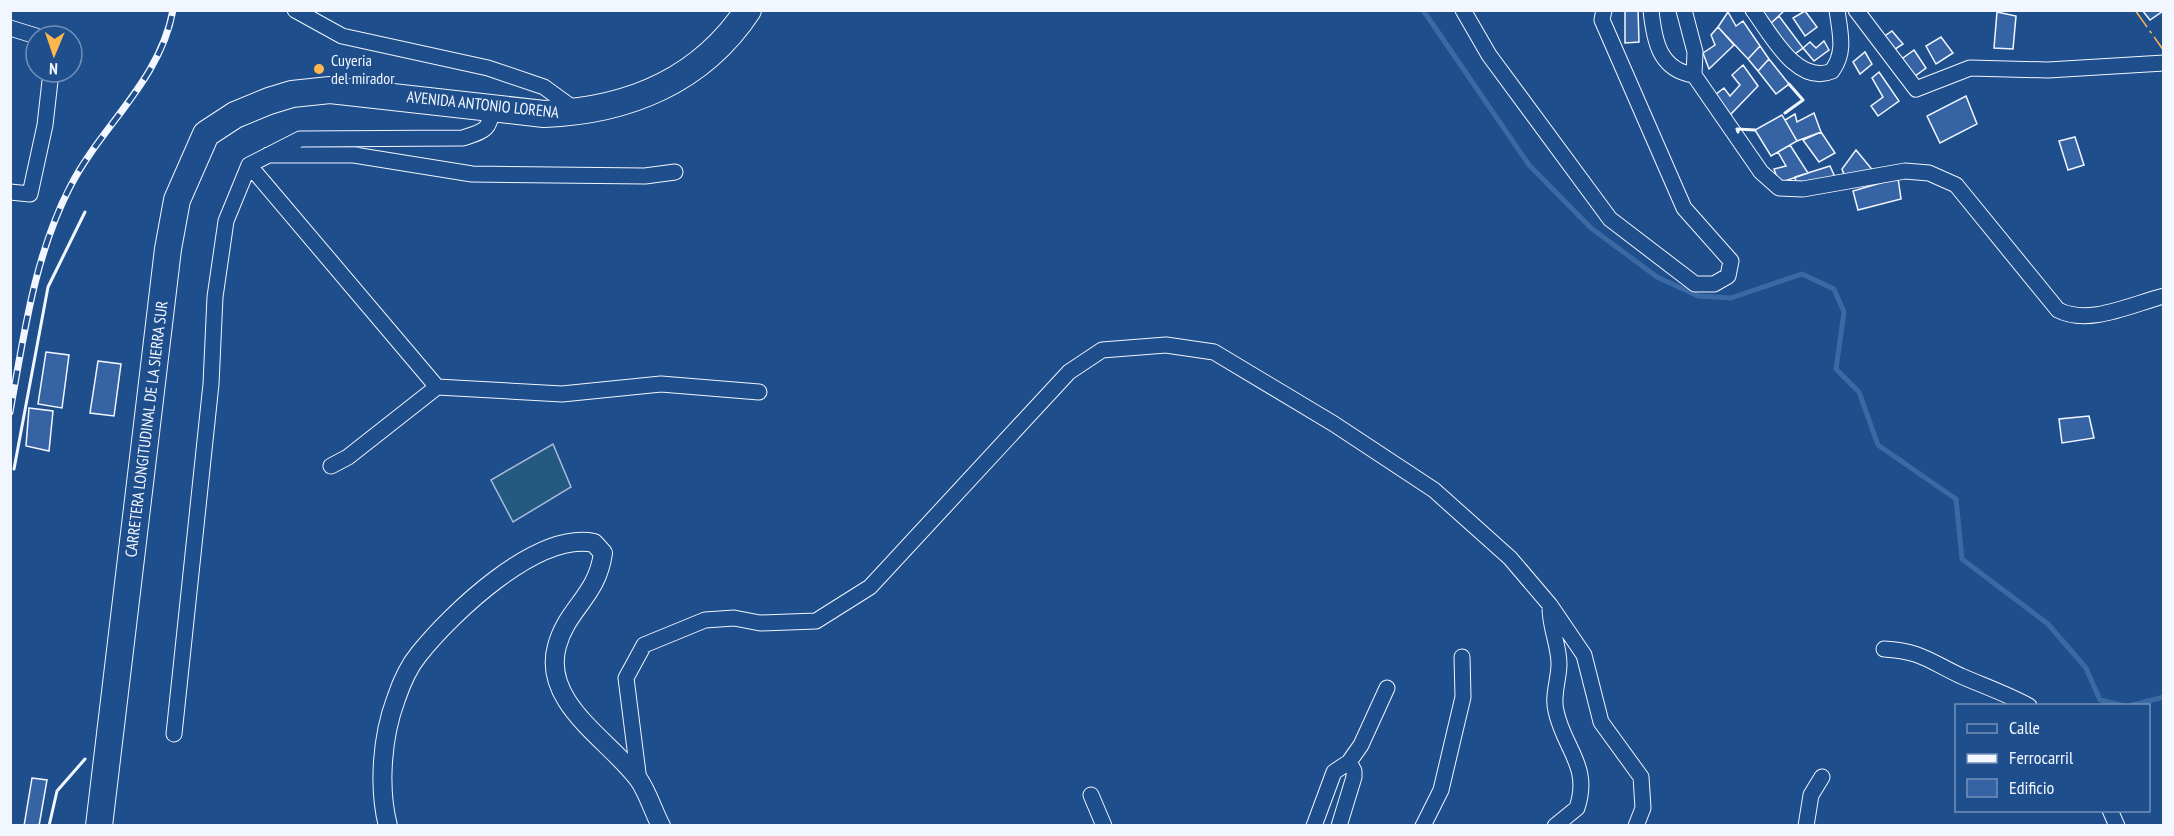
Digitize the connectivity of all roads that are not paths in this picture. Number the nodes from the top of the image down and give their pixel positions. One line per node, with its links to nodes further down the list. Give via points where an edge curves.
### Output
1 (295, 10): 15 (street, via 342,36 488,68 544,87)
2 (748, 10): 15 (highway, AVENIDA ANTONIO LORENA, via 712,54 672,83 631,100)
3 (1463, 10): 9 (street, via 1489,56 1610,219 1695,284 1714,284 1728,276 1731,261 1684,208)
4 (1651, 10): 11 (street, via 1654,38 1662,54 1675,70)
5 (1684, 10): 11 (street, via 1695,52)
6 (1753, 10): 7 (street, via 1785,54 1806,72 1823,75 1832,71 1842,48)
7 (1837, 10)
8 (1856, 10): 10 (street, via 1917,89 1970,68 2048,70)
9 (1602, 14)
10 (2163, 63)
11 (1694, 75): 20 (street, via 1761,172 1779,189 1803,189 1905,171 1929,173 1956,184 2058,310 2067,315 2092,315)
12 (50, 84): 19 (street, via 30,194)
13 (292, 94): 14 (highway, AVENIDA ANTONIO LORENA, via 330,90 388,94); 34 (highway, CARRETERA LONGITUDINAL DE LA SIERRA SUR, via 235,115 206,134 177,200)
14 (492, 109): 15 (highway, AVENIDA ANTONIO LORENA); 16 (street, via 491,123 483,131 464,138 300,139)
15 (579, 113)
16 (268, 155): 17 (street); 18 (street, via 354,155 472,174 645,176)
17 (249, 165): 21 (street); 29 (street, via 226,221 215,297 211,384)
18 (675, 172)
19 (10, 192)
20 (2163, 296)
21 (437, 387): 22 (street, via 562,394 661,384); 23 (street)
22 (759, 392)
23 (331, 466)
24 (1550, 605): 32 (street, via 1510,558 1434,490 1214,352 1166,345 1102,350 1070,372 870,587 816,621 705,620 644,645 626,678); 41 (street, via 1559,662 1556,713 1579,764 1582,781 1577,808); 42 (street, via 1584,655 1601,722 1641,777 1643,808)
25 (1884, 649): 28 (street, via 1908,650 1929,658)
26 (1462, 657): 40 (street, via 1463,698 1442,790)
27 (1387, 688): 30 (street)
28 (2027, 704)
29 (174, 734)
30 (1349, 762): 38 (street, via 1334,772); 39 (street, via 1354,777)
31 (1821, 777): 43 (street, via 1811,795)
32 (639, 781): 35 (street, via 570,704 558,683 556,648 564,625 593,587 601,568 603,553 594,543 582,540 547,550 517,566 470,599 418,655 396,699 387,733 383,781); 36 (street)
33 (1091, 795): 37 (street)
34 (99, 825)
35 (388, 825)
36 (661, 825)
37 (1104, 825)
38 (1314, 825)
39 (1339, 825)
40 (1423, 825)
41 (1555, 825)
42 (1636, 825)
43 (1806, 825)

